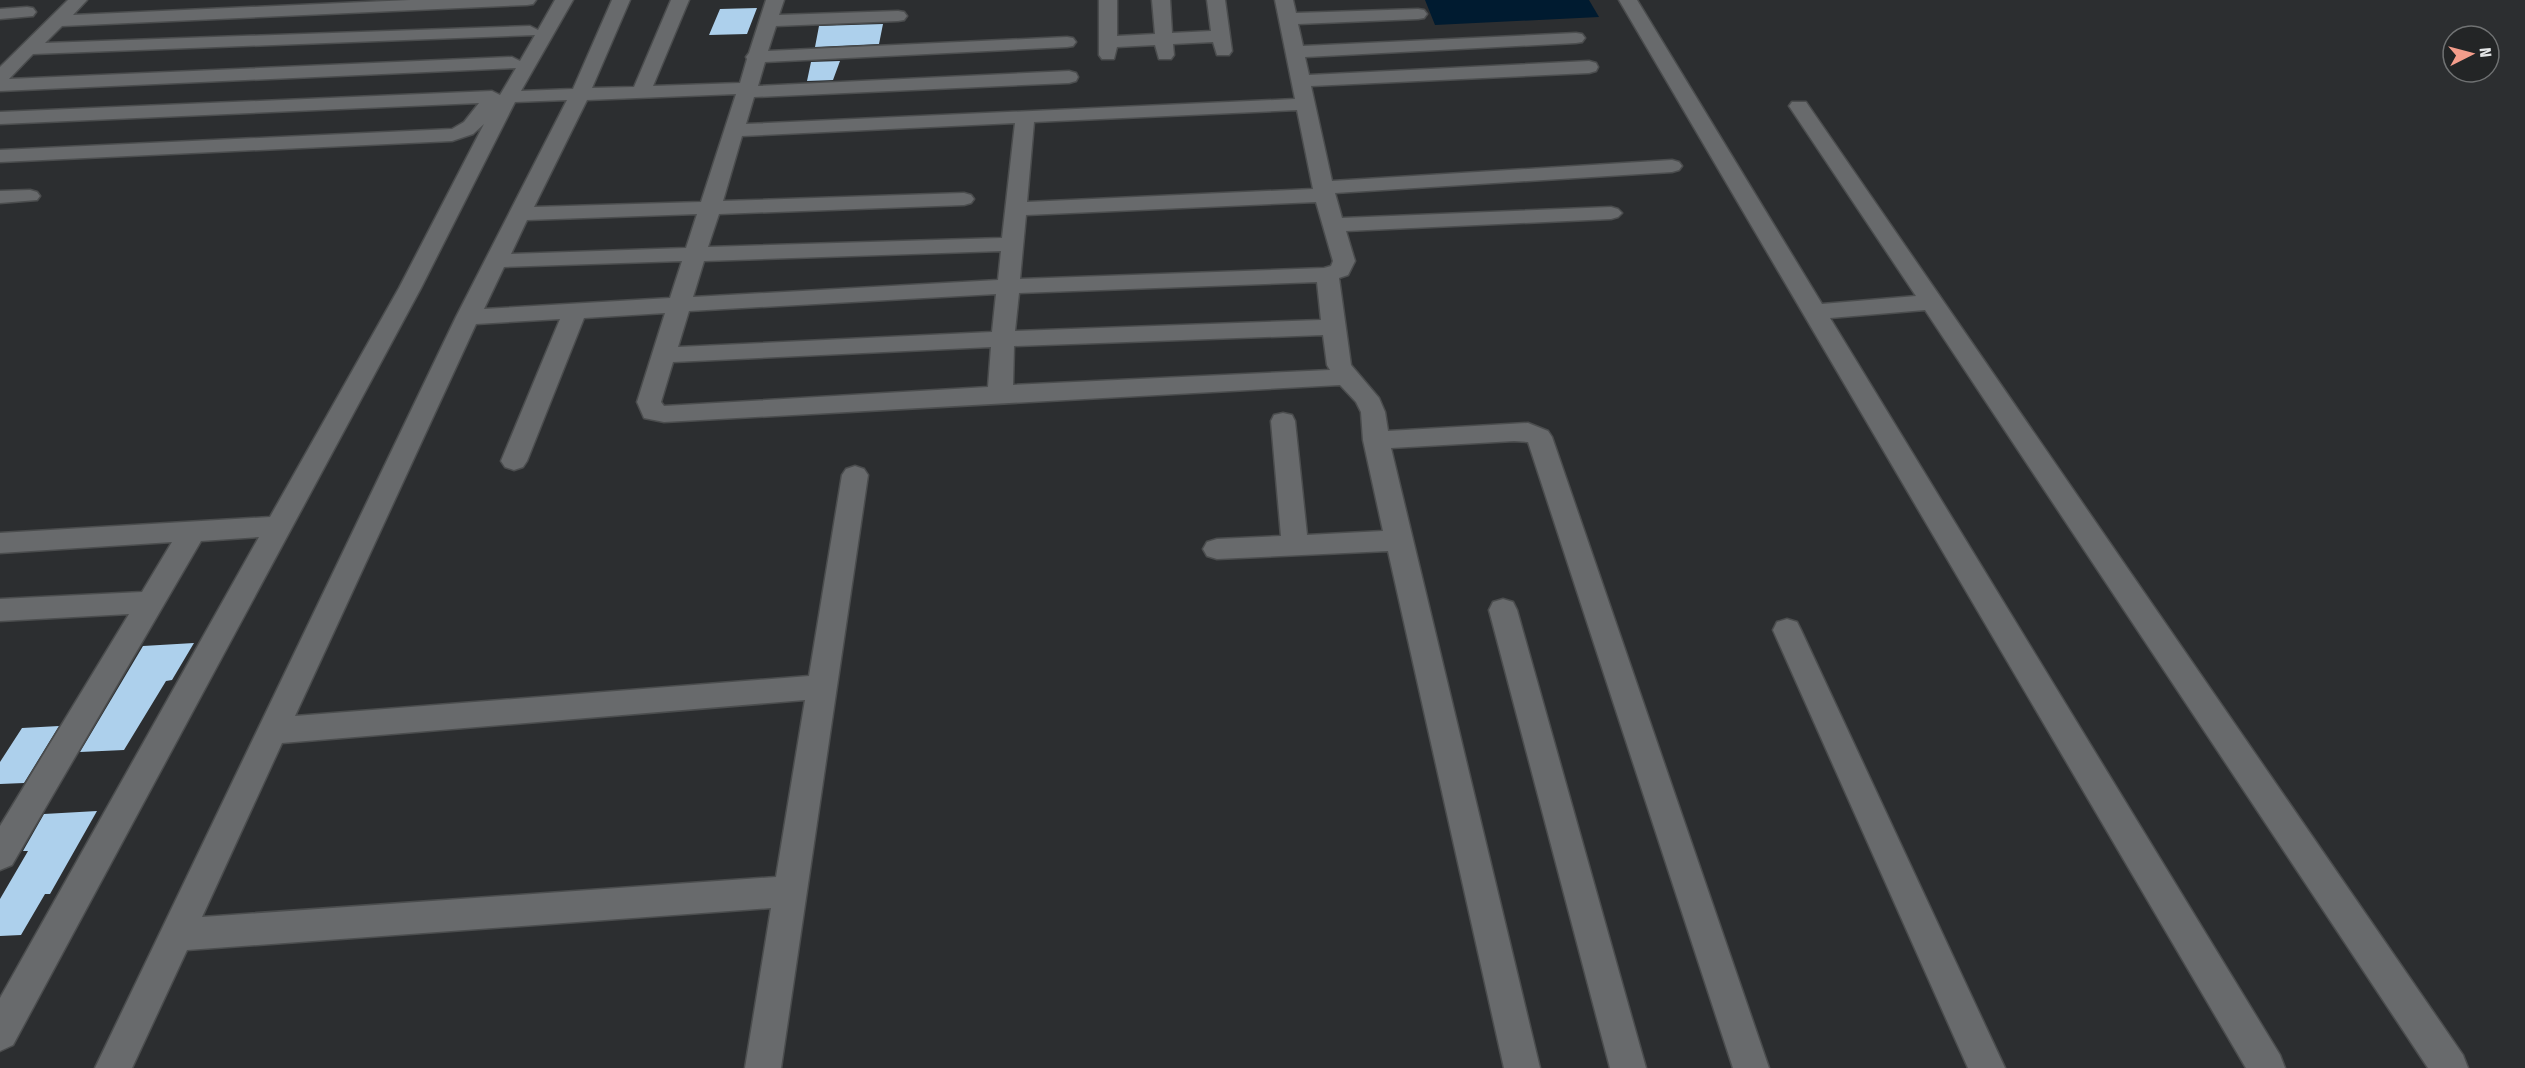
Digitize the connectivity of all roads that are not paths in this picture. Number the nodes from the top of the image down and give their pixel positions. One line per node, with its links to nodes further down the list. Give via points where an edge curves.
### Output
1 (78, 0): 18 (street)
2 (527, 0): 11 (street)
3 (547, 0): 19 (street)
4 (564, 0): 37 (street)
5 (621, 0): 36 (street)
6 (680, 0): 35 (street)
7 (1108, 0): 23 (street, via 1108,49)
8 (1161, 0): 23 (street)
9 (1216, 0): 23 (street, via 1222,43)
10 (1628, 0): 64 (street)
11 (324, 5): 18 (street); 21 (street)
12 (1286, 10): 16 (street); 25 (street)
13 (771, 11): 17 (street); 26 (street)
14 (27, 12): 15 (street)
15 (0, 14)
16 (1418, 14)
17 (898, 16)
18 (57, 21): 24 (street)
19 (530, 31): 21 (street); 27 (street)
20 (1576, 38): 25 (street)
21 (296, 39): 24 (street); 29 (street)
22 (1067, 42): 26 (street)
23 (1164, 47)
24 (28, 50): 30 (street)
25 (1295, 52): 32 (street)
26 (755, 57): 34 (street)
27 (512, 63): 29 (street); 37 (street)
28 (1589, 67): 32 (street)
29 (270, 73): 33 (street); 40 (street)
30 (0, 77)
31 (1069, 77): 34 (street)
32 (1301, 81): 38 (street)
33 (0, 85)
34 (747, 90): 35 (street); 43 (street)
35 (640, 92): 36 (street)
36 (580, 94): 37 (street); 54 (street)
37 (500, 97): 40 (street); 44 (street, via 465,132); 75 (street, via 410,288)
38 (1306, 104): 41 (street); 47 (street)
39 (1799, 106): 61 (street)
40 (242, 109): 42 (street); 44 (street)
41 (1025, 116): 43 (street); 52 (street)
42 (0, 118)
43 (736, 130): 51 (street)
44 (213, 146): 45 (street)
45 (0, 156)
46 (1672, 166): 47 (street)
47 (1324, 192): 52 (street); 55 (street)
48 (30, 196): 49 (street)
49 (0, 197)
50 (963, 199): 51 (street)
51 (708, 208): 54 (street); 57 (street)
52 (1017, 209): 56 (street)
53 (1611, 213): 55 (street)
54 (521, 214): 58 (street)
55 (1333, 225): 59 (street, via 1344,261 1340,270)
56 (1014, 244): 57 (street); 60 (street)
57 (694, 255): 58 (street); 62 (street)
58 (496, 261): 65 (street)
59 (1327, 274): 60 (street); 66 (street)
60 (1010, 286): 62 (street); 67 (street)
61 (1931, 302): 64 (street); 98 (street)
62 (678, 304): 63 (street); 68 (street)
63 (575, 310): 65 (street); 73 (street)
64 (1814, 312): 97 (street)
65 (468, 316): 86 (street)
66 (1334, 327): 67 (street); 69 (street, via 1339,365)
67 (1003, 339): 68 (street); 70 (street)
68 (663, 355): 70 (street, via 649,402 652,412 664,414)
69 (1346, 377): 70 (street); 72 (street, via 1367,398)
70 (1000, 394)
71 (1283, 421): 79 (street)
72 (1376, 440): 77 (street); 95 (street, via 1514,432 1539,437)
73 (514, 461)
74 (855, 475): 85 (street)
75 (279, 526): 76 (street); 90 (street)
76 (193, 531): 78 (street); 81 (street)
77 (1399, 540): 79 (street); 93 (street)
78 (0, 543)
79 (1295, 545): 80 (street)
80 (1217, 549)
81 (151, 602): 82 (street); 87 (street)
82 (0, 610)
83 (1503, 610): 94 (street)
84 (1787, 630): 96 (street)
85 (822, 687): 86 (street); 88 (street)
86 (271, 731): 89 (street)
87 (0, 855)
88 (790, 891): 89 (street); 92 (street)
89 (175, 935): 91 (street)
90 (0, 1033)
91 (113, 1068)
92 (763, 1068)
93 (1522, 1068)
94 (1628, 1068)
95 (1751, 1068)
96 (1987, 1068)
97 (2267, 1068)
98 (2450, 1068)

